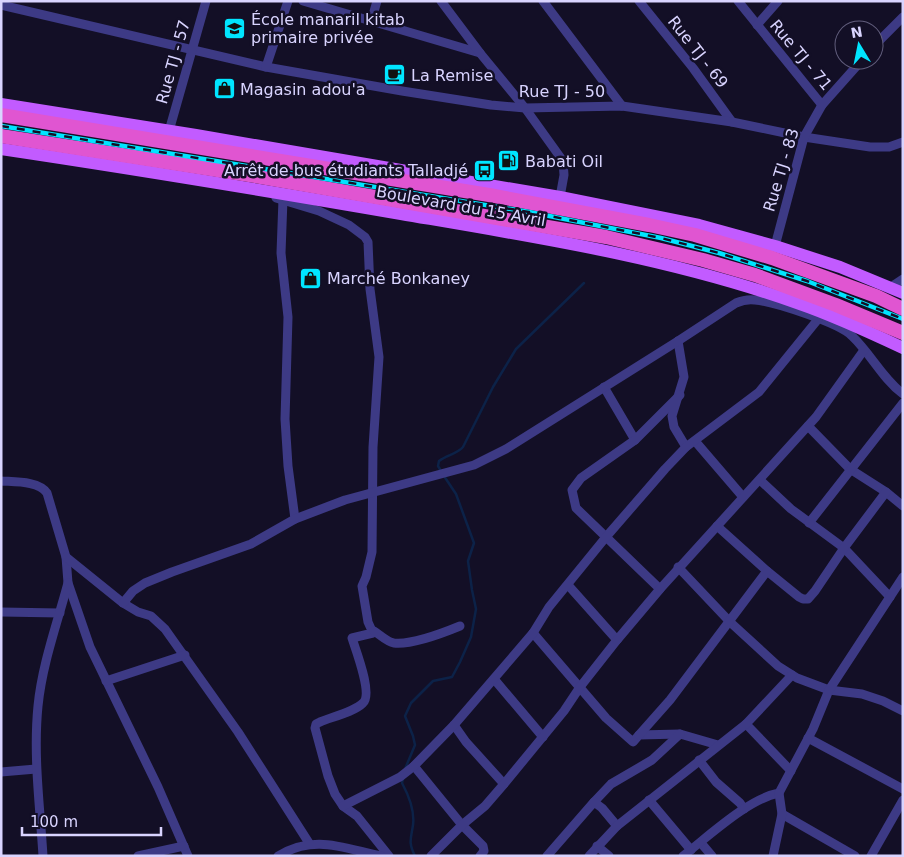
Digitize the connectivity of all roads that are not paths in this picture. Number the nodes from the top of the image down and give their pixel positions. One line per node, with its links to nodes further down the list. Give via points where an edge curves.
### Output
1 (206, 1): 15 (street, Rue TJ - 57)
2 (288, 1): 17 (street)
3 (303, 1): 12 (street)
4 (378, 1): 12 (street)
5 (441, 1): 16 (street)
6 (543, 1): 21 (street)
7 (639, 1): 24 (street, Rue TJ - 69)
8 (738, 1): 13 (street, Rue TJ - 71)
9 (778, 1): 13 (street)
10 (1, 5): 15 (street, Rue TJ - 50)
11 (903, 17): 14 (street)
12 (371, 22): 16 (street)
13 (756, 25): 20 (street, Rue TJ - 71)
14 (884, 36)
15 (192, 50): 17 (street, Rue TJ - 50); 25 (street, Rue TJ - 57)
16 (480, 52): 22 (street)
17 (266, 67): 22 (street, Rue TJ - 50)
18 (853, 70): 20 (street, Rue TJ - 83)
19 (1, 104): 25 (main road, Boulevard du 15 Avril)
20 (822, 105): 27 (street, Rue TJ - 83)
21 (622, 106): 22 (street, Rue TJ - 50); 24 (street, Rue TJ - 50)
22 (525, 108): 31 (street, via 564,161)
23 (1, 115): 37 (highway, Boulevard du 15 Avril, via 489,195 649,225 772,258)
24 (732, 122): 27 (street, Rue TJ - 50)
25 (169, 131): 31 (main road, Boulevard du 15 Avril)
26 (1, 136): 39 (highway, Boulevard du 15 Avril, via 606,237 755,275)
27 (804, 137): 28 (street, Rue TJ - 50, via 870,147 889,147); 33 (street, Rue TJ - 83)
28 (903, 142)
29 (1, 149): 30 (main road, Boulevard du 15 Avril)
30 (253, 188): 32 (street); 41 (main road, Boulevard du 15 Avril, via 551,239 678,267 801,304)
31 (560, 197): 33 (main road, Boulevard du 15 Avril, via 699,225)
32 (283, 200): 54 (street, via 349,225 368,242 370,289 380,357); 58 (street, via 281,253 288,317 285,419)
33 (775, 246): 35 (main road, Boulevard du 15 Avril)
34 (903, 279): 35 (street)
35 (891, 288): 36 (main road, Boulevard du 15 Avril)
36 (903, 294)
37 (903, 308)
38 (819, 318): 40 (street, via 760,301 744,300); 42 (street, via 846,331); 49 (street, via 759,392)
39 (903, 333)
40 (678, 341): 43 (street); 45 (street, via 684,377)
41 (903, 348)
42 (864, 350): 44 (street); 47 (street)
43 (604, 387): 48 (street); 54 (street, via 506,449 474,464)
44 (903, 394)
45 (680, 395): 48 (street); 50 (street, via 672,416)
46 (903, 403): 51 (street)
47 (808, 426): 51 (street); 52 (street)
48 (635, 440): 61 (street, via 581,478 572,490 576,508)
49 (695, 441): 50 (street); 56 (street)
50 (686, 447): 61 (street)
51 (850, 469): 55 (street); 59 (street)
52 (760, 480): 56 (street); 59 (street)
53 (1, 481): 63 (street, via 44,488)
54 (372, 492): 58 (street); 76 (street, via 372,552 362,586 368,622)
55 (886, 492): 57 (street); 62 (street)
56 (743, 497): 60 (street)
57 (903, 506)
58 (295, 519): 71 (street, via 251,544 145,583)
59 (809, 523): 62 (street)
60 (717, 526): 64 (street); 65 (street)
61 (606, 537): 68 (street); 69 (street)
62 (844, 548): 65 (street, via 808,599 799,597); 70 (street)
63 (66, 557): 67 (street); 71 (street)
64 (678, 567): 69 (street); 74 (street)
65 (767, 571): 74 (street)
66 (903, 577): 70 (street)
67 (68, 583): 73 (street); 82 (street, via 90,647)
68 (568, 585): 77 (street); 78 (street)
69 (660, 589): 78 (street)
70 (890, 597): 84 (street)
71 (123, 603): 79 (street, via 152,616)
72 (1, 612): 73 (street)
73 (60, 613): 95 (street, via 38,707)
74 (730, 622): 80 (street); 89 (street)
75 (460, 626): 76 (street, via 393,643)
76 (374, 631): 104 (street, via 352,638 367,686 366,700 315,726 328,776)
77 (533, 633): 81 (street); 83 (street)
78 (618, 640): 83 (street)
79 (185, 655): 82 (street); 109 (street)
80 (792, 675): 84 (street); 86 (street)
81 (494, 679): 87 (street); 90 (street)
82 (106, 681): 111 (street)
83 (580, 687): 89 (street, via 629,739 633,742); 90 (street)
84 (829, 690): 85 (street, via 862,694 883,700); 91 (street)
85 (903, 711)
86 (746, 724): 92 (street); 96 (street)
87 (454, 726): 94 (street); 98 (street)
88 (680, 734): 89 (street); 92 (street); 103 (street, via 646,764 611,784)
89 (639, 735)
90 (543, 737): 98 (street)
91 (808, 738): 96 (street); 99 (street)
92 (718, 745): 93 (street)
93 (699, 760): 101 (street); 105 (street)
94 (414, 766): 104 (street, via 393,781); 107 (street)
95 (36, 769): 97 (street); 114 (street)
96 (791, 771): 100 (street)
97 (1, 772)
98 (504, 784): 107 (street)
99 (903, 789)
100 (779, 793): 105 (street, via 769,795); 106 (street)
101 (649, 800): 108 (street); 113 (street)
102 (903, 800): 128 (street)
103 (594, 802): 108 (street); 122 (street)
104 (343, 806): 119 (street, via 357,816)
105 (744, 810): 110 (street)
106 (782, 814): 126 (street); 127 (street)
107 (462, 825): 120 (street); 121 (street, via 483,846)
108 (617, 826): 112 (street)
109 (309, 843): 117 (street); 118 (street, via 329,844)
110 (700, 843): 113 (street); 125 (street)
111 (184, 846): 115 (street); 116 (street)
112 (597, 846): 123 (street); 124 (street)
113 (687, 853)
114 (43, 856)
115 (138, 856)
116 (188, 856)
117 (278, 856)
118 (381, 856)
119 (389, 856)
120 (431, 856)
121 (480, 856)
122 (547, 856)
123 (589, 856)
124 (609, 856)
125 (712, 856)
126 (773, 856)
127 (855, 856)
128 (871, 856)

